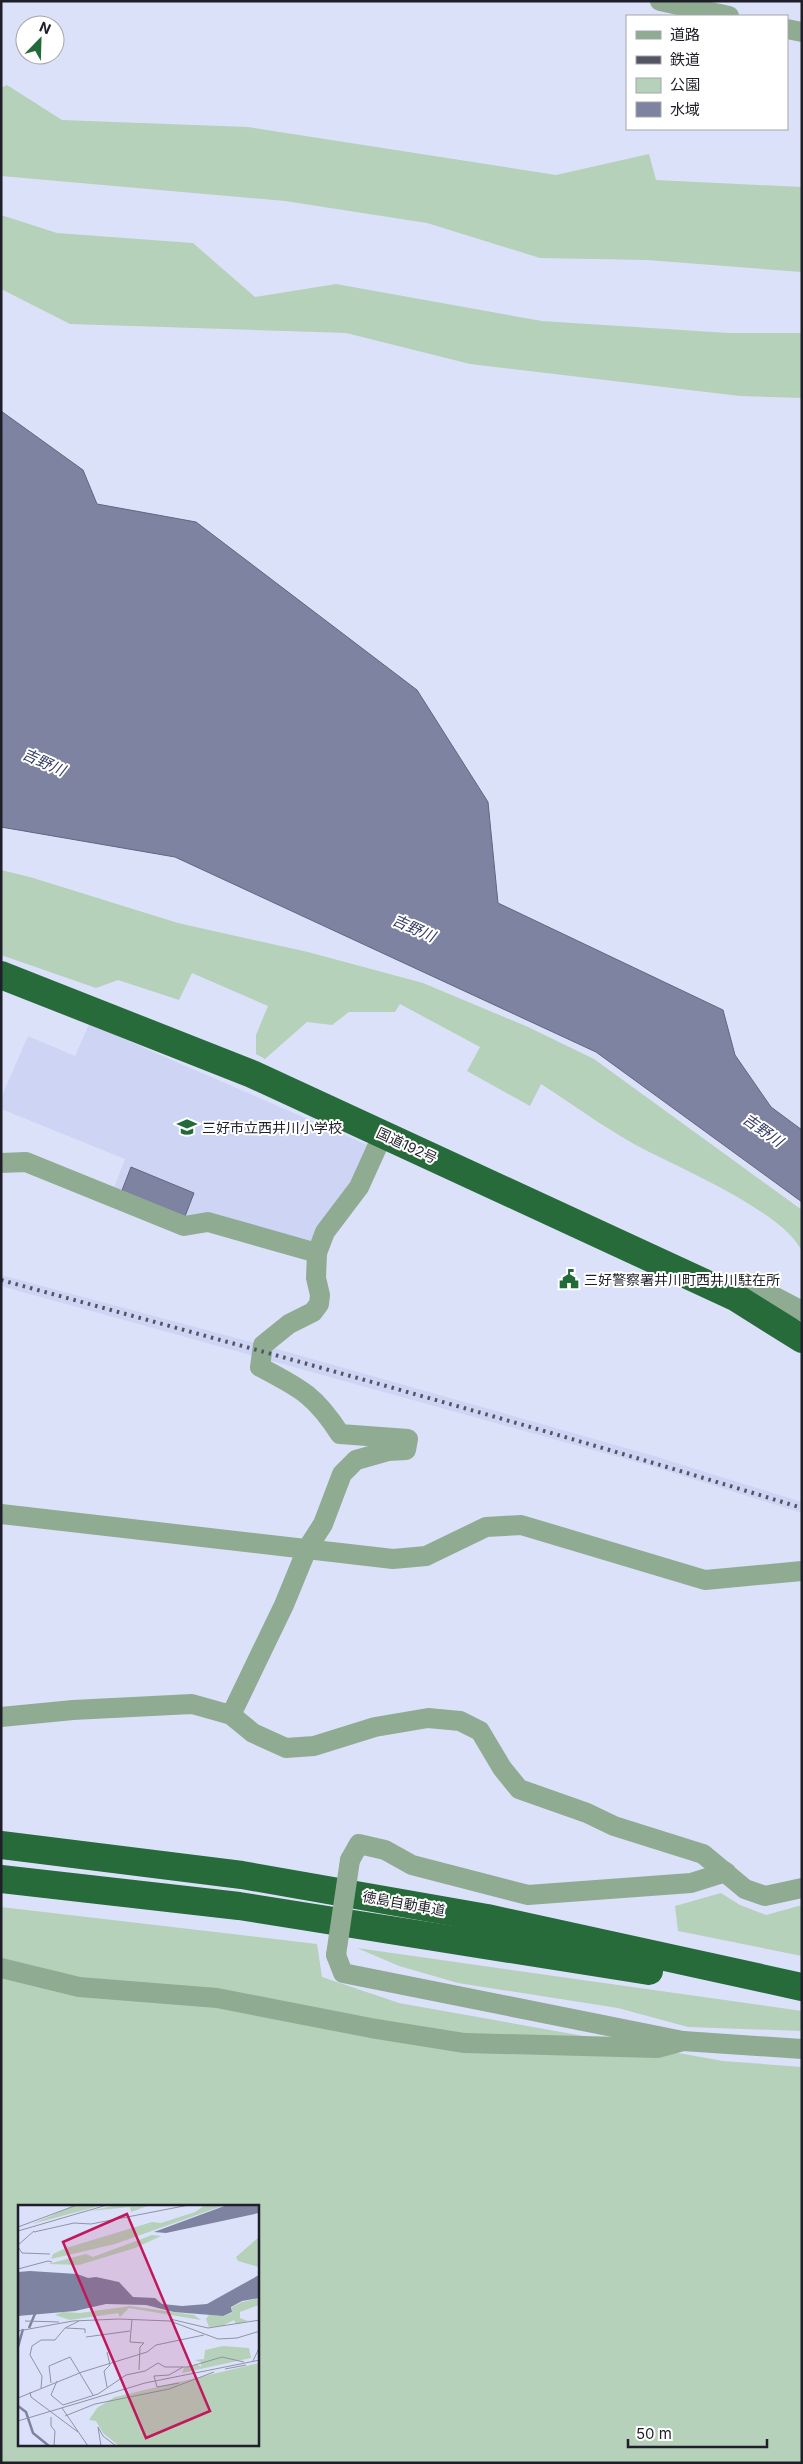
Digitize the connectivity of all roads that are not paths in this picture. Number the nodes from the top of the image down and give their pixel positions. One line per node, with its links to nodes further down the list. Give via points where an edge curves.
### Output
1 (660, 1): 2 (street)
2 (724, 15)
3 (788, 29): 4 (street)
4 (802, 32)
5 (1, 975): 6 (highway, 国道192号, via 252,1074)
6 (383, 1134): 8 (street, via 359,1187 325,1232); 9 (highway, 国道192号)
7 (1, 1164): 8 (street, via 26,1162 184,1226 208,1222)
8 (317, 1253): 13 (street, via 319,1304 313,1312 289,1324 263,1345 260,1367 301,1389 325,1410 340,1434 408,1439 406,1450 388,1451 356,1460 349,1466 342,1474 323,1524)
9 (735, 1297): 10 (street, via 766,1292); 11 (highway, 国道192号)
10 (802, 1311)
11 (802, 1339)
12 (1, 1514): 13 (street)
13 (307, 1549): 14 (street, via 393,1559 426,1556 486,1527 521,1525 705,1580); 15 (street)
14 (802, 1572)
15 (231, 1715): 16 (street, via 192,1704); 18 (street, via 254,1733 286,1748 314,1746 375,1727 428,1718 460,1721 480,1731 519,1790 587,1813 614,1826 703,1854)
16 (1, 1717)
17 (1, 1845): 22 (highway, 徳島自動車道, via 320,1888 486,1918)
18 (726, 1872): 20 (street, via 745,1889 765,1896); 24 (street, bridge, via 691,1883 528,1895 412,1865 385,1850 359,1844 350,1860 336,1955 343,1973)
19 (1, 1879): 23 (highway, via 238,1906)
20 (802, 1888)
21 (1, 1968): 24 (street, via 79,1986 217,1998 465,2043 657,2048)
22 (802, 1987)
23 (802, 1994)
24 (683, 2041): 25 (street)
25 (802, 2048)

